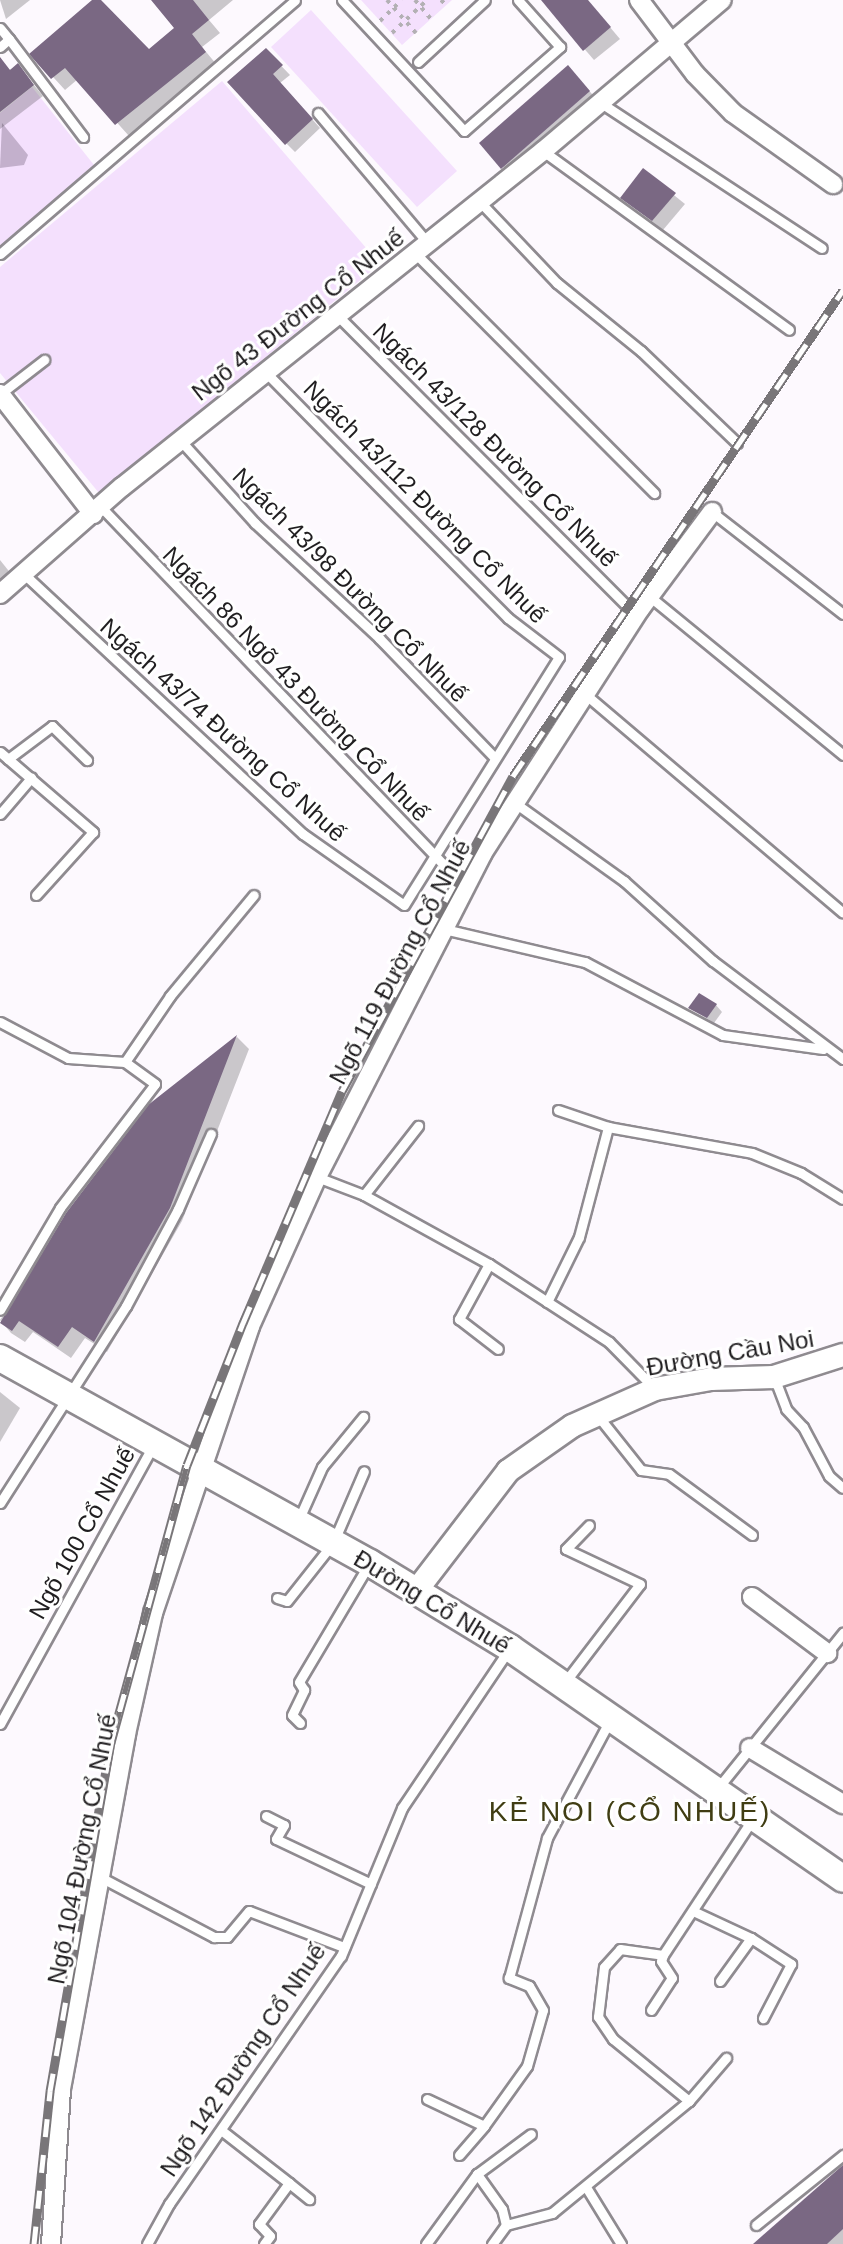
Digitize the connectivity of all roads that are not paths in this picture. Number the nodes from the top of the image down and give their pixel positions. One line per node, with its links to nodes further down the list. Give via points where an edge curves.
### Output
1 (295, 0): 20 (lane)
2 (342, 0): 4 (lane, via 464,131 560,47)
3 (485, 0): 11 (lane)
4 (518, 0)
5 (639, 0): 9 (street)
6 (722, 0): 9 (street, Ngõ 43 Đường Cổ Nhuế)
7 (0, 28): 8 (lane)
8 (9, 39): 10 (lane); 14 (lane)
9 (673, 41): 12 (street, Ngõ 43 Đường Cổ Nhuế); 16 (street, via 695,74 733,113)
10 (0, 47)
11 (418, 62)
12 (601, 103): 15 (street, Ngõ 43 Đường Cổ Nhuế); 19 (lane)
13 (318, 113): 18 (lane)
14 (83, 137)
15 (543, 151): 17 (street, Ngõ 43 Đường Cổ Nhuế); 22 (lane)
16 (833, 184)
17 (480, 202): 18 (street, Ngõ 43 Đường Cổ Nhuế); 27 (lane, via 557,283 641,351)
18 (422, 248): 21 (street, Ngõ 43 Đường Cổ Nhuế); 28 (lane)
19 (822, 248)
20 (0, 254)
21 (335, 313): 24 (street, Ngõ 43 Đường Cổ Nhuế); 34 (lane, Ngách 43/128 Đường Cổ Nhuế)
22 (789, 330)
23 (44, 360): 25 (lane)
24 (264, 371): 26 (street, Ngõ 43 Đường Cổ Nhuế); 39 (lane, Ngách 43/112 Đường Cổ Nhuế, via 508,618 559,657)
25 (0, 394): 29 (street)
26 (180, 440): 29 (street, Ngõ 43 Đường Cổ Nhuế); 39 (lane, Ngách 43/98 Đường Cổ Nhuế, via 255,523 379,638)
27 (737, 443)
28 (654, 493)
29 (97, 510): 31 (street, Ngõ 43 Đường Cổ Nhuế); 44 (lane, Ngách 86 Ngõ 43 Đường Cổ Nhuế)
30 (712, 512): 33 (street, Ngõ 119 Đường Cổ Nhuế); 35 (lane)
31 (24, 574): 32 (street, Ngõ 43 Đường Cổ Nhuế); 44 (lane, Ngách 43/74 Đường Cổ Nhuế, via 303,834 404,905)
32 (0, 594)
33 (649, 596): 36 (street, Ngõ 119 Đường Cổ Nhuế); 38 (lane)
34 (626, 605)
35 (843, 614)
36 (585, 694): 42 (street, Ngõ 119 Đường Cổ Nhuế); 48 (lane)
37 (4, 755): 40 (lane, via 52,726); 41 (lane)
38 (843, 755)
39 (494, 757): 44 (lane)
40 (87, 760)
41 (31, 778): 43 (lane); 46 (lane, via 93,832)
42 (518, 789): 45 (street, Ngõ 119 Đường Cổ Nhuế, via 487,837); 51 (lane)
43 (0, 814)
44 (435, 858): 45 (lane, Ngách 86 Ngõ 43 Đường Cổ Nhuế)
45 (465, 887): 49 (street, Ngõ 119 Đường Cổ Nhuế)
46 (36, 895)
47 (254, 895): 53 (lane, via 170,996)
48 (843, 913)
49 (444, 929): 51 (lane, via 585,962 723,1035); 58 (street, Ngõ 119 Đường Cổ Nhuế)
50 (0, 1022): 53 (lane, via 68,1058)
51 (823, 1049): 52 (lane)
52 (843, 1059)
53 (125, 1062): 63 (lane, via 155,1084 60,1208)
54 (558, 1110): 56 (lane)
55 (418, 1126): 59 (lane)
56 (608, 1127): 60 (lane, via 752,1153 801,1173); 62 (lane, via 579,1237)
57 (211, 1134): 69 (lane, via 156,1251)
58 (317, 1177): 59 (lane); 74 (street, Ngõ 119 Đường Cổ Nhuế, via 250,1326)
59 (364, 1195): 61 (lane)
60 (843, 1199)
61 (489, 1264): 62 (lane); 64 (lane, via 459,1319)
62 (547, 1302): 68 (lane, via 609,1342)
63 (0, 1310)
64 (498, 1349)
65 (843, 1355): 67 (street, Đường Cầu Noi)
66 (0, 1358): 69 (main road, Đường Cổ Nhuế)
67 (774, 1377): 68 (street, Đường Cầu Noi, via 711,1379); 75 (lane, via 786,1409 803,1427 829,1476)
68 (655, 1389): 70 (street, Đường Cầu Noi)
69 (67, 1396): 72 (main road, Đường Cổ Nhuế); 76 (lane)
70 (596, 1413): 79 (lane, via 641,1470 669,1474); 82 (street, Đường Cầu Noi, via 508,1471)
71 (363, 1417): 77 (lane, via 322,1467)
72 (153, 1446): 74 (main road, Đường Cổ Nhuế); 91 (lane, Ngõ 100 Cổ Nhuế)
73 (364, 1471): 80 (lane)
74 (202, 1472): 77 (main road, Đường Cổ Nhuế); 97 (street, Ngõ 104 Đường Cổ Nhuế, via 153,1613)
75 (843, 1488)
76 (0, 1503)
77 (297, 1524): 80 (main road, Đường Cổ Nhuế)
78 (589, 1525): 88 (lane, via 566,1549 640,1584)
79 (752, 1535)
80 (333, 1543): 81 (main road, Đường Cổ Nhuế); 84 (lane, via 287,1601)
81 (370, 1563): 82 (main road, Đường Cổ Nhuế); 90 (lane, via 299,1682 304,1690 292,1715)
82 (416, 1591): 86 (main road, Đường Cổ Nhuế)
83 (752, 1597): 87 (street)
84 (277, 1598)
85 (843, 1633): 87 (lane)
86 (510, 1648): 88 (main road, Đường Cổ Nhuế); 99 (lane, Ngõ 142 Đường Cổ Nhuế, via 402,1808)
87 (827, 1653): 92 (lane)
88 (563, 1685): 89 (main road, Đường Cổ Nhuế)
89 (612, 1717): 93 (main road, Đường Cổ Nhuế); 110 (lane, via 547,1838 509,1978 529,1986 543,2010 527,2066)
90 (300, 1723)
91 (0, 1724)
92 (750, 1748): 93 (lane); 94 (street)
93 (717, 1789): 96 (main road, Đường Cổ Nhuế)
94 (843, 1804)
95 (266, 1816): 99 (lane, via 284,1825 276,1839)
96 (752, 1820): 98 (main road, Đường Cổ Nhuế); 100 (lane)
97 (102, 1878): 102 (lane, via 214,1937 227,1937 249,1911); 121 (street, Ngõ 104 Đường Cổ Nhuế, via 61,2089)
98 (843, 1879)
99 (371, 1884): 102 (lane, Ngõ 142 Đường Cổ Nhuế)
100 (693, 1911): 101 (lane); 103 (lane)
101 (751, 1938): 104 (lane); 106 (lane, via 791,1964)
102 (344, 1947): 111 (lane, Ngõ 142 Đường Cổ Nhuế)
103 (663, 1955): 105 (lane, via 661,1961 672,1978); 109 (lane, via 620,1949 604,1967 598,2017 613,2039)
104 (720, 1981)
105 (651, 2010)
106 (763, 2018)
107 (726, 2058): 109 (lane)
108 (427, 2099): 110 (lane)
109 (689, 2101): 117 (lane)
110 (484, 2126): 113 (lane)
111 (221, 2130): 116 (lane); 122 (lane, Ngõ 142 Đường Cổ Nhuế)
112 (531, 2134): 115 (lane)
113 (459, 2155)
114 (843, 2155): 120 (lane)
115 (477, 2174): 119 (lane, via 502,2209); 124 (lane)
116 (289, 2183): 118 (lane); 123 (lane, via 259,2224 270,2236)
117 (586, 2187): 119 (lane, via 552,2213); 126 (lane)
118 (309, 2199)
119 (506, 2225): 125 (lane)
120 (756, 2225)
121 (51, 2244)
122 (147, 2244)
123 (264, 2244)
124 (426, 2244)
125 (492, 2244)
126 (621, 2244)

